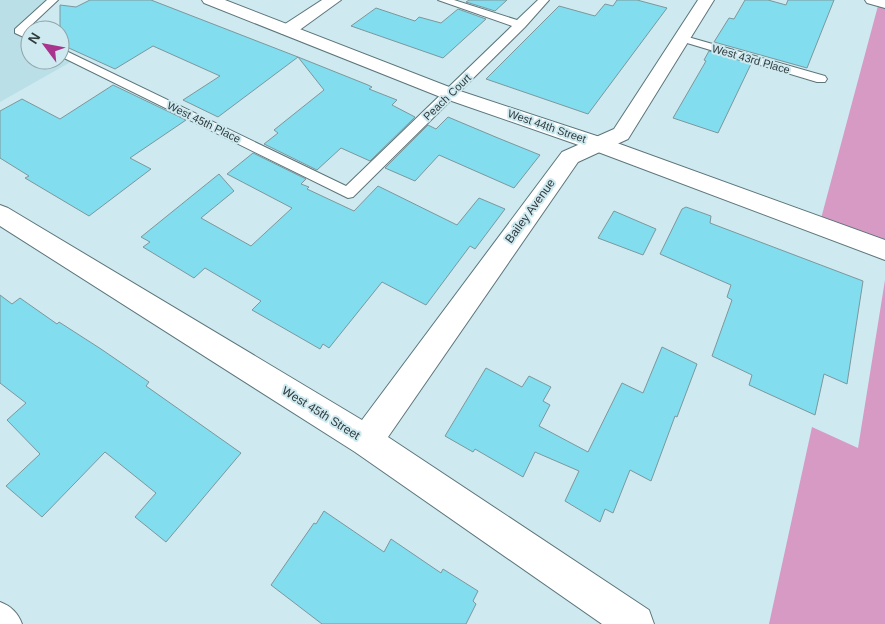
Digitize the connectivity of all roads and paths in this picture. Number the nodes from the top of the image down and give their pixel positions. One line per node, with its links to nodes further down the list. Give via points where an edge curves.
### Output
1 (53, 0): 9 (lane)
2 (210, 0): 11 (street, West 44th Street)
3 (333, 0): 11 (street)
4 (443, 0): 10 (lane)
5 (544, 0): 10 (lane, Peach Court)
6 (706, 0): 12 (street, Bailey Avenue)
7 (873, 0): 8 (street)
8 (885, 3)
9 (31, 20)
10 (521, 25): 15 (lane, Peach Court)
11 (288, 30): 15 (street, West 44th Street)
12 (681, 38): 14 (lane, West 43rd Place); 16 (street, Bailey Avenue, via 621,134)
13 (70, 57): 17 (lane, West 45th Place)
14 (821, 79)
15 (450, 94): 16 (street, West 44th Street); 17 (lane, Peach Court)
16 (598, 144): 19 (street, West 44th Street); 20 (street, Bailey Avenue, via 570,156)
17 (348, 193)
18 (0, 214): 20 (street, West 45th Street)
19 (885, 250)
20 (366, 441): 23 (street, West 45th Street)
21 (0, 614): 22 (lane)
22 (10, 624)
23 (635, 624)

